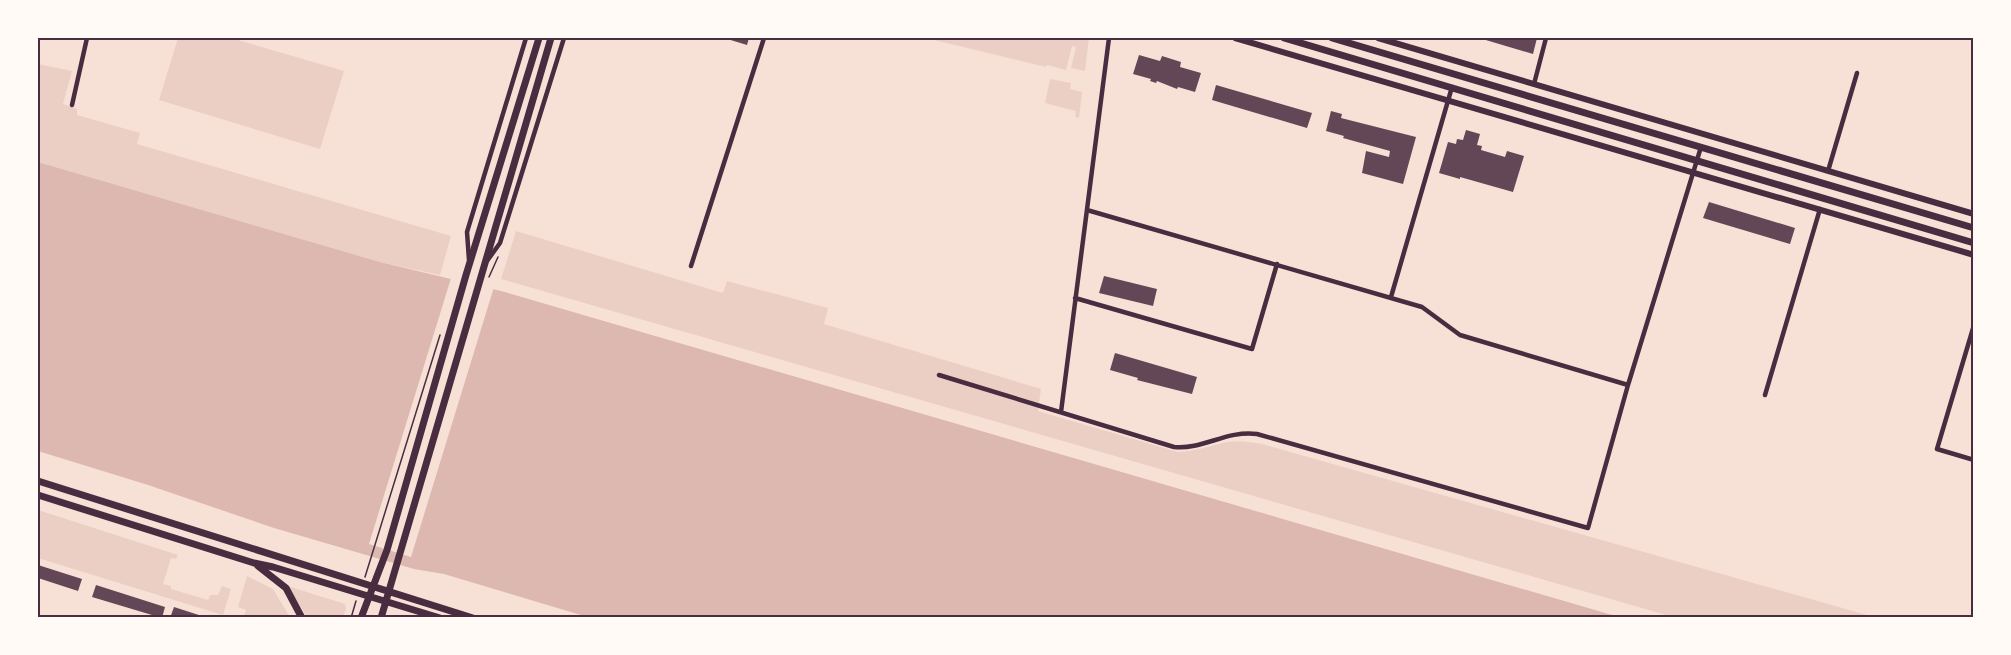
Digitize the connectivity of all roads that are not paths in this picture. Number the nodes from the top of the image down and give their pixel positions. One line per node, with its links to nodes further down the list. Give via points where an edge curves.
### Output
1 (87, 38): 17 (street)
2 (526, 38): 29 (street, via 467,232)
3 (539, 38): 29 (main road)
4 (551, 38): 31 (main road)
5 (564, 38): 31 (street, via 500,243)
6 (764, 38): 30 (street)
7 (1109, 38): 23 (street)
8 (1235, 38): 16 (street)
9 (1284, 38): 15 (main road)
10 (1332, 38): 18 (main road)
11 (1378, 38): 14 (street)
12 (1546, 38): 14 (street)
13 (1857, 73): 20 (street)
14 (1534, 84): 20 (street)
15 (1452, 87): 16 (street); 19 (main road)
16 (1448, 100): 21 (street); 32 (street)
17 (72, 105)
18 (1701, 147): 19 (street); 25 (main road)
19 (1697, 160): 21 (street); 26 (main road)
20 (1828, 171): 24 (street)
21 (1694, 172): 22 (street); 36 (street)
22 (1820, 209): 27 (street); 37 (street)
23 (1087, 210): 28 (street); 33 (street)
24 (1974, 214)
25 (1974, 228)
26 (1974, 243)
27 (1974, 255)
28 (1277, 264): 32 (street); 33 (street, via 1252,349)
29 (469, 265): 43 (main road)
30 (691, 266)
31 (482, 268): 44 (main road)
32 (1391, 297): 36 (street, via 1422,307 1460,335)
33 (1075, 298): 38 (street)
34 (1974, 326): 39 (street, via 1937,448)
35 (939, 375): 38 (street)
36 (1628, 386): 38 (street, via 1588,528 1257,434 1236,433 1193,446 1174,447)
37 (1765, 395)
38 (1061, 412)
39 (1974, 460)
40 (38, 481): 43 (main road)
41 (38, 495): 42 (main road)
42 (254, 563): 45 (main road); 47 (main road, via 286,588)
43 (374, 586): 44 (main road); 45 (main road)
44 (388, 590): 46 (main road); 51 (main road)
45 (369, 596): 46 (main road); 48 (main road)
46 (385, 601): 49 (main road); 50 (main road)
47 (302, 618)
48 (361, 618)
49 (381, 618)
50 (440, 618)
51 (473, 618)

